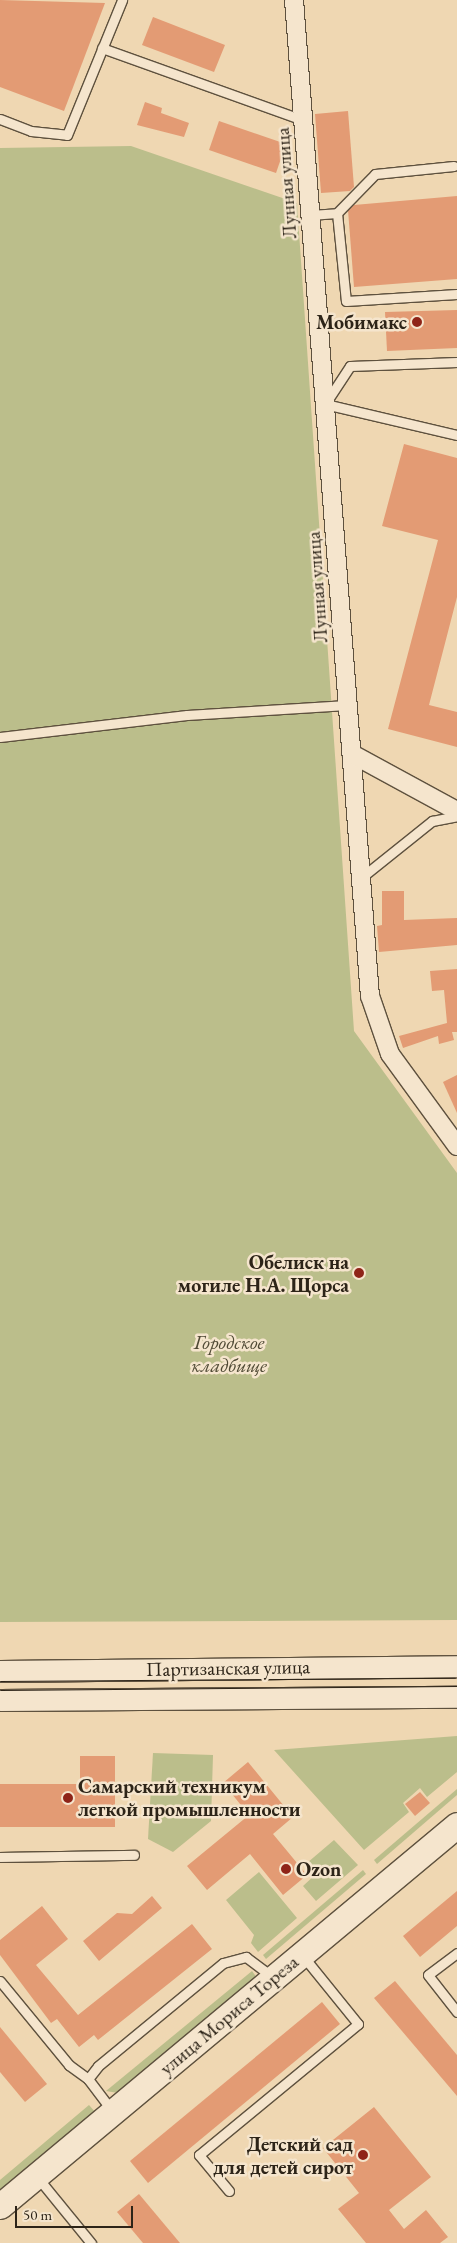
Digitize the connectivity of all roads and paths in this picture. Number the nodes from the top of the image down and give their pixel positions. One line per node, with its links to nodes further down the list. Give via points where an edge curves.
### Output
1 (122, 0): 3 (lane)
2 (294, 0): 5 (street, Лунная улица)
3 (102, 48): 4 (lane, via 66,135 31,131); 5 (lane)
4 (0, 119)
5 (303, 120): 8 (street, Лунная улица)
6 (454, 166): 7 (lane, via 375,174)
7 (337, 213): 8 (lane); 9 (lane, via 346,301)
8 (310, 215): 11 (street, Лунная улица)
9 (457, 294)
10 (457, 362): 11 (lane, via 350,366)
11 (324, 404): 12 (lane); 13 (street, Лунная улица)
12 (457, 435)
13 (347, 705): 14 (lane, via 187,715); 15 (street, Лунная улица)
14 (0, 737)
15 (352, 754): 16 (street); 18 (street, Лунная улица)
16 (457, 811)
17 (457, 816): 18 (lane, via 432,821)
18 (362, 877): 19 (street, Лунная улица, via 370,996 387,1046)
19 (457, 1146)
20 (457, 1666): 21 (street, Партизанская улица)
21 (0, 1671)
22 (457, 1697): 23 (street, Партизанская улица)
23 (0, 1700)
24 (457, 1825): 28 (main road, улица Мориса Тореза)
25 (134, 1855): 26 (lane)
26 (0, 1857)
27 (457, 1953): 31 (lane, via 428,1975)
28 (302, 1954): 29 (main road, улица Мориса Тореза); 35 (lane, via 358,2024 199,2155)
29 (273, 1978): 32 (lane, via 246,1957 223,1963 98,2066); 33 (main road, улица Мориса Тореза)
30 (0, 1981): 32 (lane, via 69,2065)
31 (457, 2012)
32 (88, 2079): 33 (lane)
33 (113, 2112): 34 (main road, улица Мориса Тореза)
34 (36, 2176): 36 (main road, улица Мориса Тореза); 37 (lane)
35 (229, 2192)
36 (0, 2206)
37 (91, 2243)

